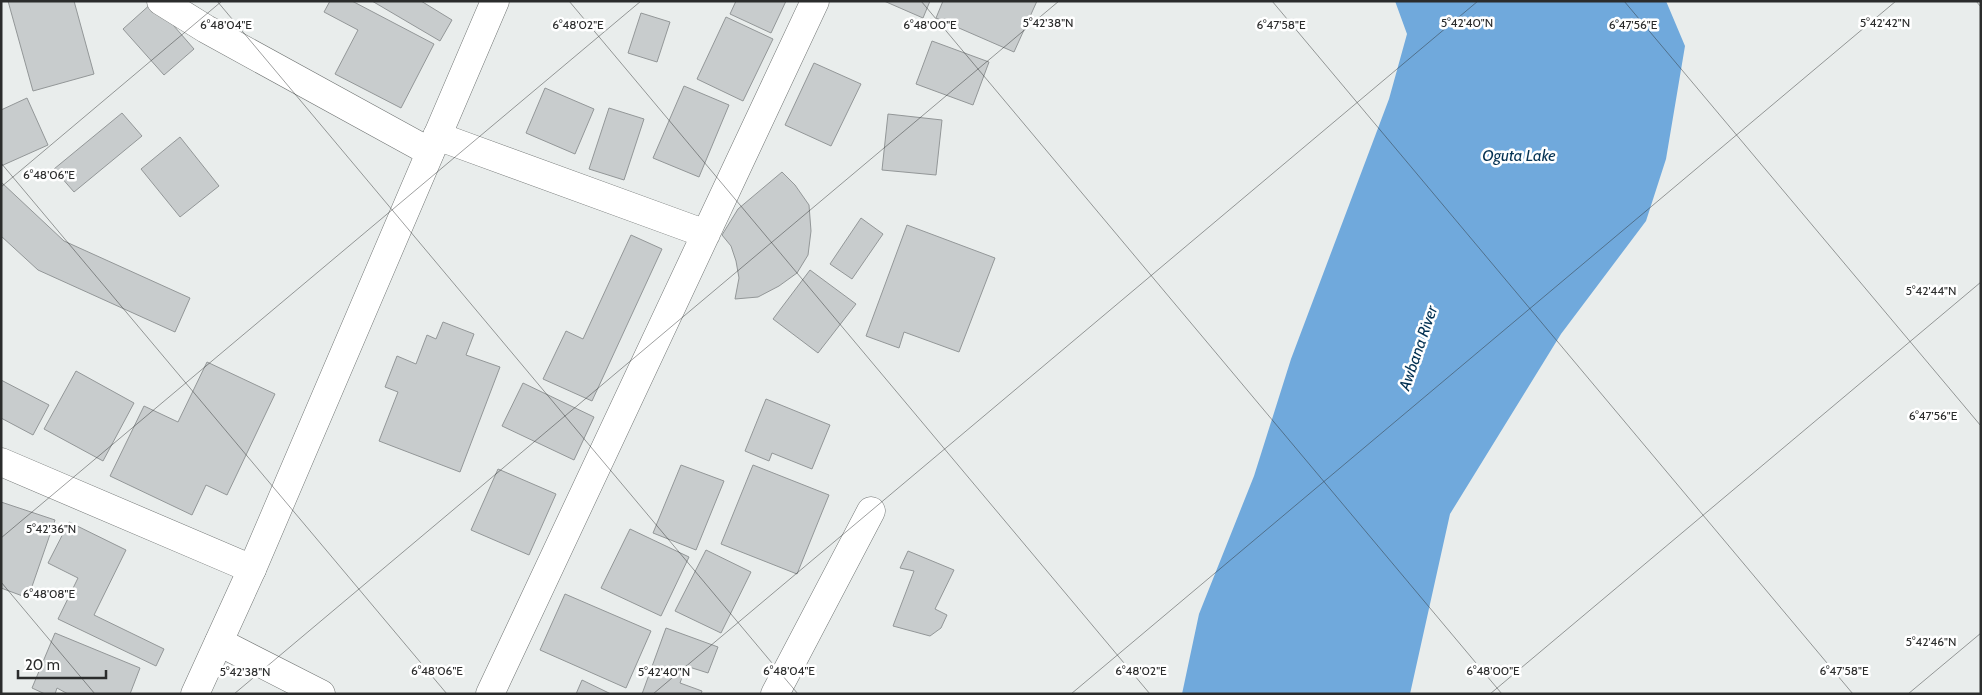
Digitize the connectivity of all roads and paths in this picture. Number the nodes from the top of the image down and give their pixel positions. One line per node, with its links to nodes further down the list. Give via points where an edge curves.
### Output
1 (160, 1): 4 (street, via 206,29)
2 (494, 1): 4 (street)
3 (815, 1): 5 (street)
4 (434, 144): 5 (street); 8 (street)
5 (706, 234): 12 (street)
6 (1, 462): 8 (street)
7 (871, 511): 13 (street)
8 (252, 569): 9 (street)
9 (219, 642): 10 (street); 11 (street)
10 (195, 694)
11 (321, 694)
12 (490, 694)
13 (775, 694)

